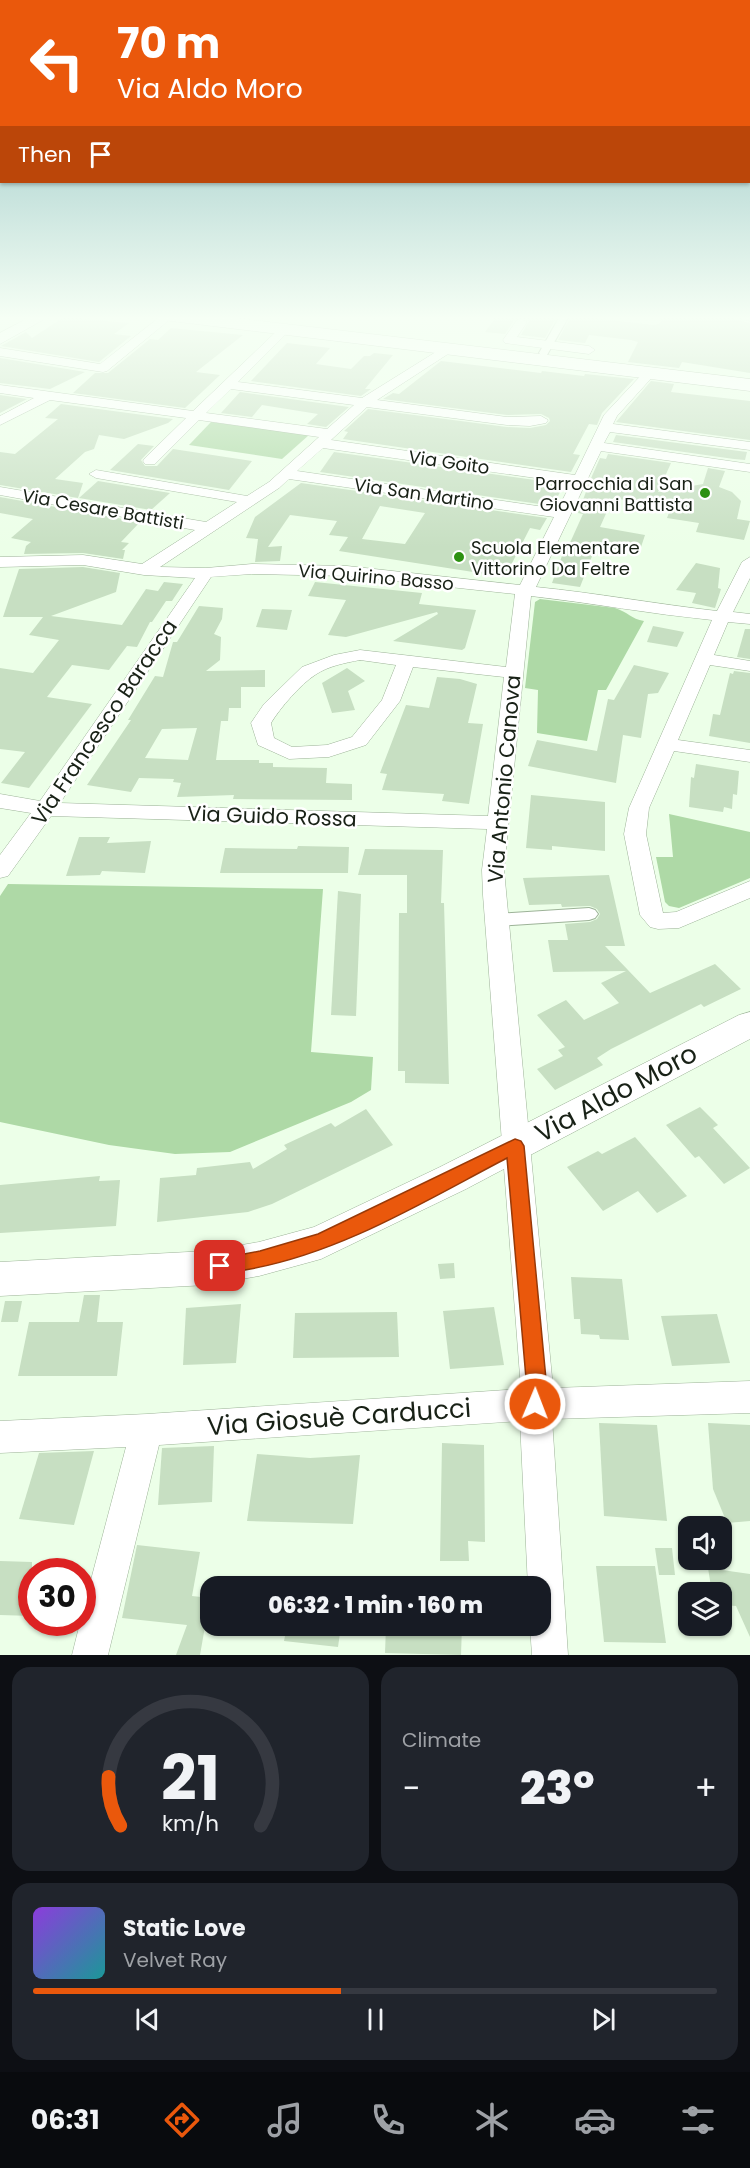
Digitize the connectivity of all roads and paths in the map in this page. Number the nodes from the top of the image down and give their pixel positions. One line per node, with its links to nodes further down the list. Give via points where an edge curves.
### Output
1 (28, 393): 6 (street, Via Goito)
2 (220, 393): 8 (street)
3 (294, 393): 7 (street)
4 (379, 393): 7 (street, Via Cesare Battisti)
5 (630, 393): 11 (street, Via Antonio Canova)
6 (47, 396): 8 (street, Via Goito); 10 (street)
7 (365, 402): 9 (street, via 530,423); 12 (street, Via Cesare Battisti)
8 (197, 416): 12 (street, Via Goito); 15 (street)
9 (542, 420)
10 (0, 421)
11 (604, 427): 13 (street, Via Antonio Canova); 14 (street)
12 (325, 439): 18 (street, Via Cesare Battisti); 19 (street, Via Goito)
13 (595, 446): 16 (street); 19 (street, Via Antonio Canova)
14 (750, 446)
15 (150, 460)
16 (750, 468)
17 (96, 474): 21 (street)
18 (286, 474): 21 (street, Via Cesare Battisti); 22 (street, Via San Martino)
19 (578, 480): 22 (street, Via Antonio Canova)
20 (0, 491): 23 (street, Via Cesare Battisti)
21 (250, 501): 23 (street, Via Cesare Battisti)
22 (562, 514): 28 (street, Via Antonio Canova)
23 (206, 528): 26 (street, Via Cesare Battisti)
24 (0, 562): 26 (street, Via Quirino Basso, via 83,561)
25 (750, 562): 29 (street)
26 (144, 570): 27 (street, Via Quirino Basso)
27 (206, 573): 28 (street, Via Quirino Basso, via 252,569 347,571); 38 (street, Via Francesco Baracca)
28 (526, 592): 29 (street, Via Quirino Basso); 34 (street, Via Antonio Canova)
29 (722, 617): 30 (street, Via Quirino Basso); 31 (street)
30 (750, 619)
31 (704, 659): 33 (street); 35 (street)
32 (406, 661): 32 (street, via 360,655 308,671 261,723 265,741 289,753 329,751 359,741 391,701); 34 (street)
33 (750, 666)
34 (514, 673): 39 (street, Via Antonio Canova)
35 (667, 744): 36 (street); 41 (street, via 639,808 634,834 651,915 658,921 679,920)
36 (750, 756)
37 (0, 801): 38 (street, Via Guido Rossa)
38 (45, 809): 39 (street, Via Guido Rossa); 40 (street, Via Francesco Baracca)
39 (498, 823): 43 (street, Via Antonio Canova, via 493,870)
40 (0, 871)
41 (750, 889)
42 (589, 914): 43 (street)
43 (495, 920): 45 (street, Via Antonio Canova)
44 (750, 1024): 45 (street, Via Aldo Moro)
45 (515, 1146): 46 (street, Via Aldo Moro, via 345,1232 298,1250 207,1268); 48 (street, Via Antonio Canova, via 537,1390)
46 (0, 1279)
47 (750, 1397): 48 (street, Via Giosuè Carducci)
48 (535, 1404): 49 (street, Via Giosuè Carducci); 52 (street, Via Antonio Canova)
49 (147, 1430): 50 (street, Via Giosuè Carducci); 51 (street)
50 (0, 1437)
51 (90, 1655)
52 (550, 1655)

